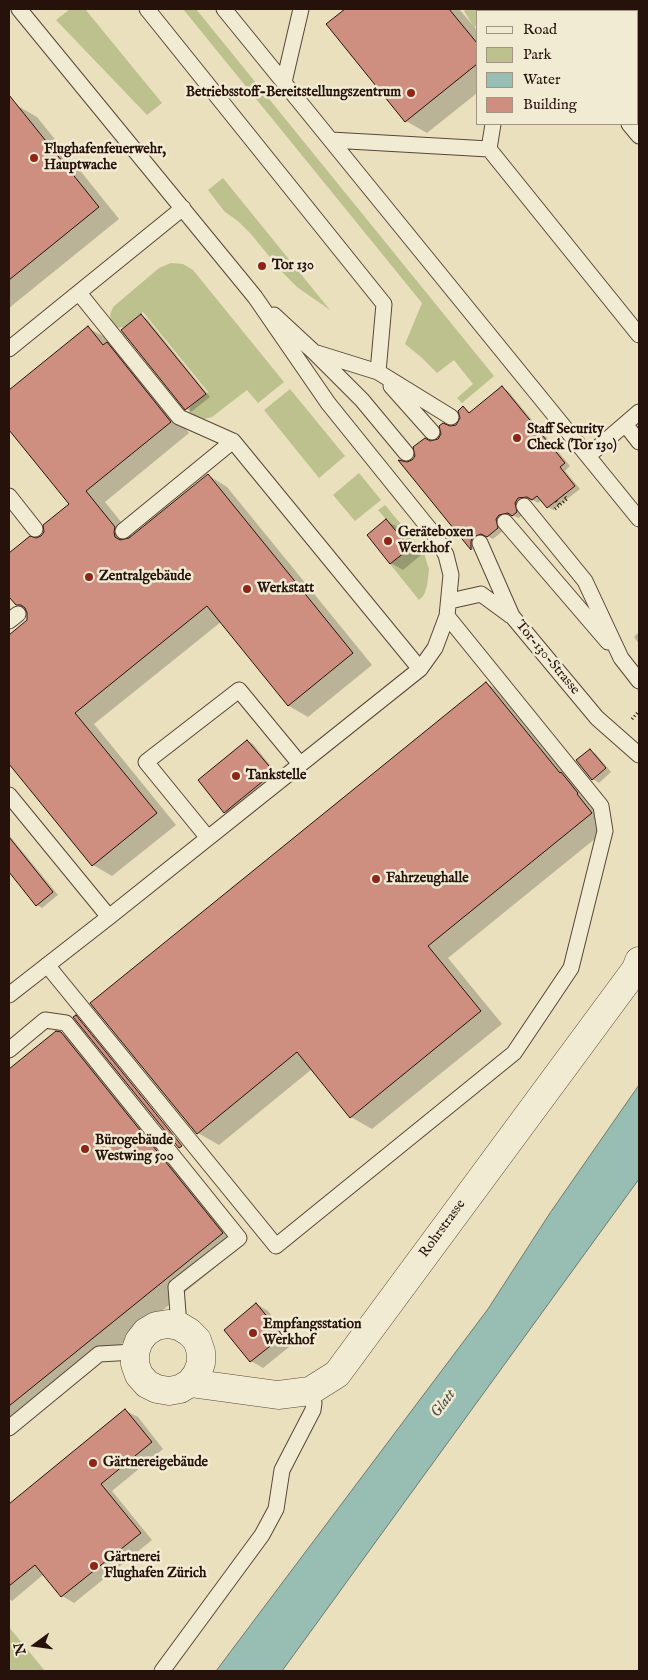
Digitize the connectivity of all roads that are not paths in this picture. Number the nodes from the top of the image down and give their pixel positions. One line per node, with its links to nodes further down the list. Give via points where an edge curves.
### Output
1 (19, 9): 11 (lane)
2 (147, 9): 17 (lane, via 384,304)
3 (224, 9): 5 (lane)
4 (302, 9): 5 (lane)
5 (284, 82): 9 (lane)
6 (494, 125): 10 (lane)
7 (630, 125): 8 (lane)
8 (639, 136)
9 (331, 140): 10 (lane); 25 (lane)
10 (489, 149): 14 (lane)
11 (183, 208): 12 (lane); 13 (lane)
12 (78, 293): 15 (lane); 22 (lane, via 179,417)
13 (255, 297): 16 (lane); 33 (lane, via 328,402 436,537 446,555 451,575)
14 (639, 335)
15 (9, 349)
16 (315, 353): 17 (lane); 24 (lane, via 362,400)
17 (378, 372): 19 (lane); 21 (lane)
18 (639, 412): 20 (lane)
19 (451, 417)
20 (625, 424): 23 (lane); 25 (lane)
21 (432, 432)
22 (233, 441): 31 (lane); 36 (lane)
23 (639, 442)
24 (406, 453)
25 (588, 456): 28 (lane)
26 (9, 496): 30 (lane)
27 (524, 506): 35 (lane, via 585,581)
28 (639, 519)
29 (505, 522): 35 (lane)
30 (35, 529)
31 (123, 531)
32 (480, 543): 34 (lane, Tor-130-Strasse)
33 (448, 608): 34 (lane, via 481,594); 36 (lane, via 435,648); 44 (lane, via 601,806 604,822 605,831 571,968 514,1053 276,1246)
34 (512, 616): 38 (lane, Tor-130-Strasse, via 597,718)
35 (622, 658): 37 (lane)
36 (420, 669): 39 (lane)
37 (639, 680)
38 (639, 755)
39 (300, 764): 41 (lane); 41 (lane, via 239,690 146,762)
40 (9, 794): 42 (lane)
41 (208, 838): 42 (lane)
42 (109, 917): 44 (lane)
43 (639, 961): 50 (street, Rohrstrasse, via 636,970 337,1374)
44 (47, 965): 45 (lane)
45 (9, 994)
46 (9, 1050): 47 (lane, via 45,1020 66,1024 239,1238 176,1287)
47 (179, 1326): 48 (street, via 156,1326 146,1332); 49 (street, via 197,1340 201,1352 201,1363)
48 (135, 1352): 49 (street, Rohrstrasse, via 139,1375 147,1384 169,1391); 51 (lane, via 99,1354)
49 (190, 1383): 50 (street, Rohrstrasse, via 278,1395)
50 (310, 1391): 52 (lane, via 313,1410 282,1470 276,1509 262,1535)
51 (9, 1428)
52 (162, 1671)

